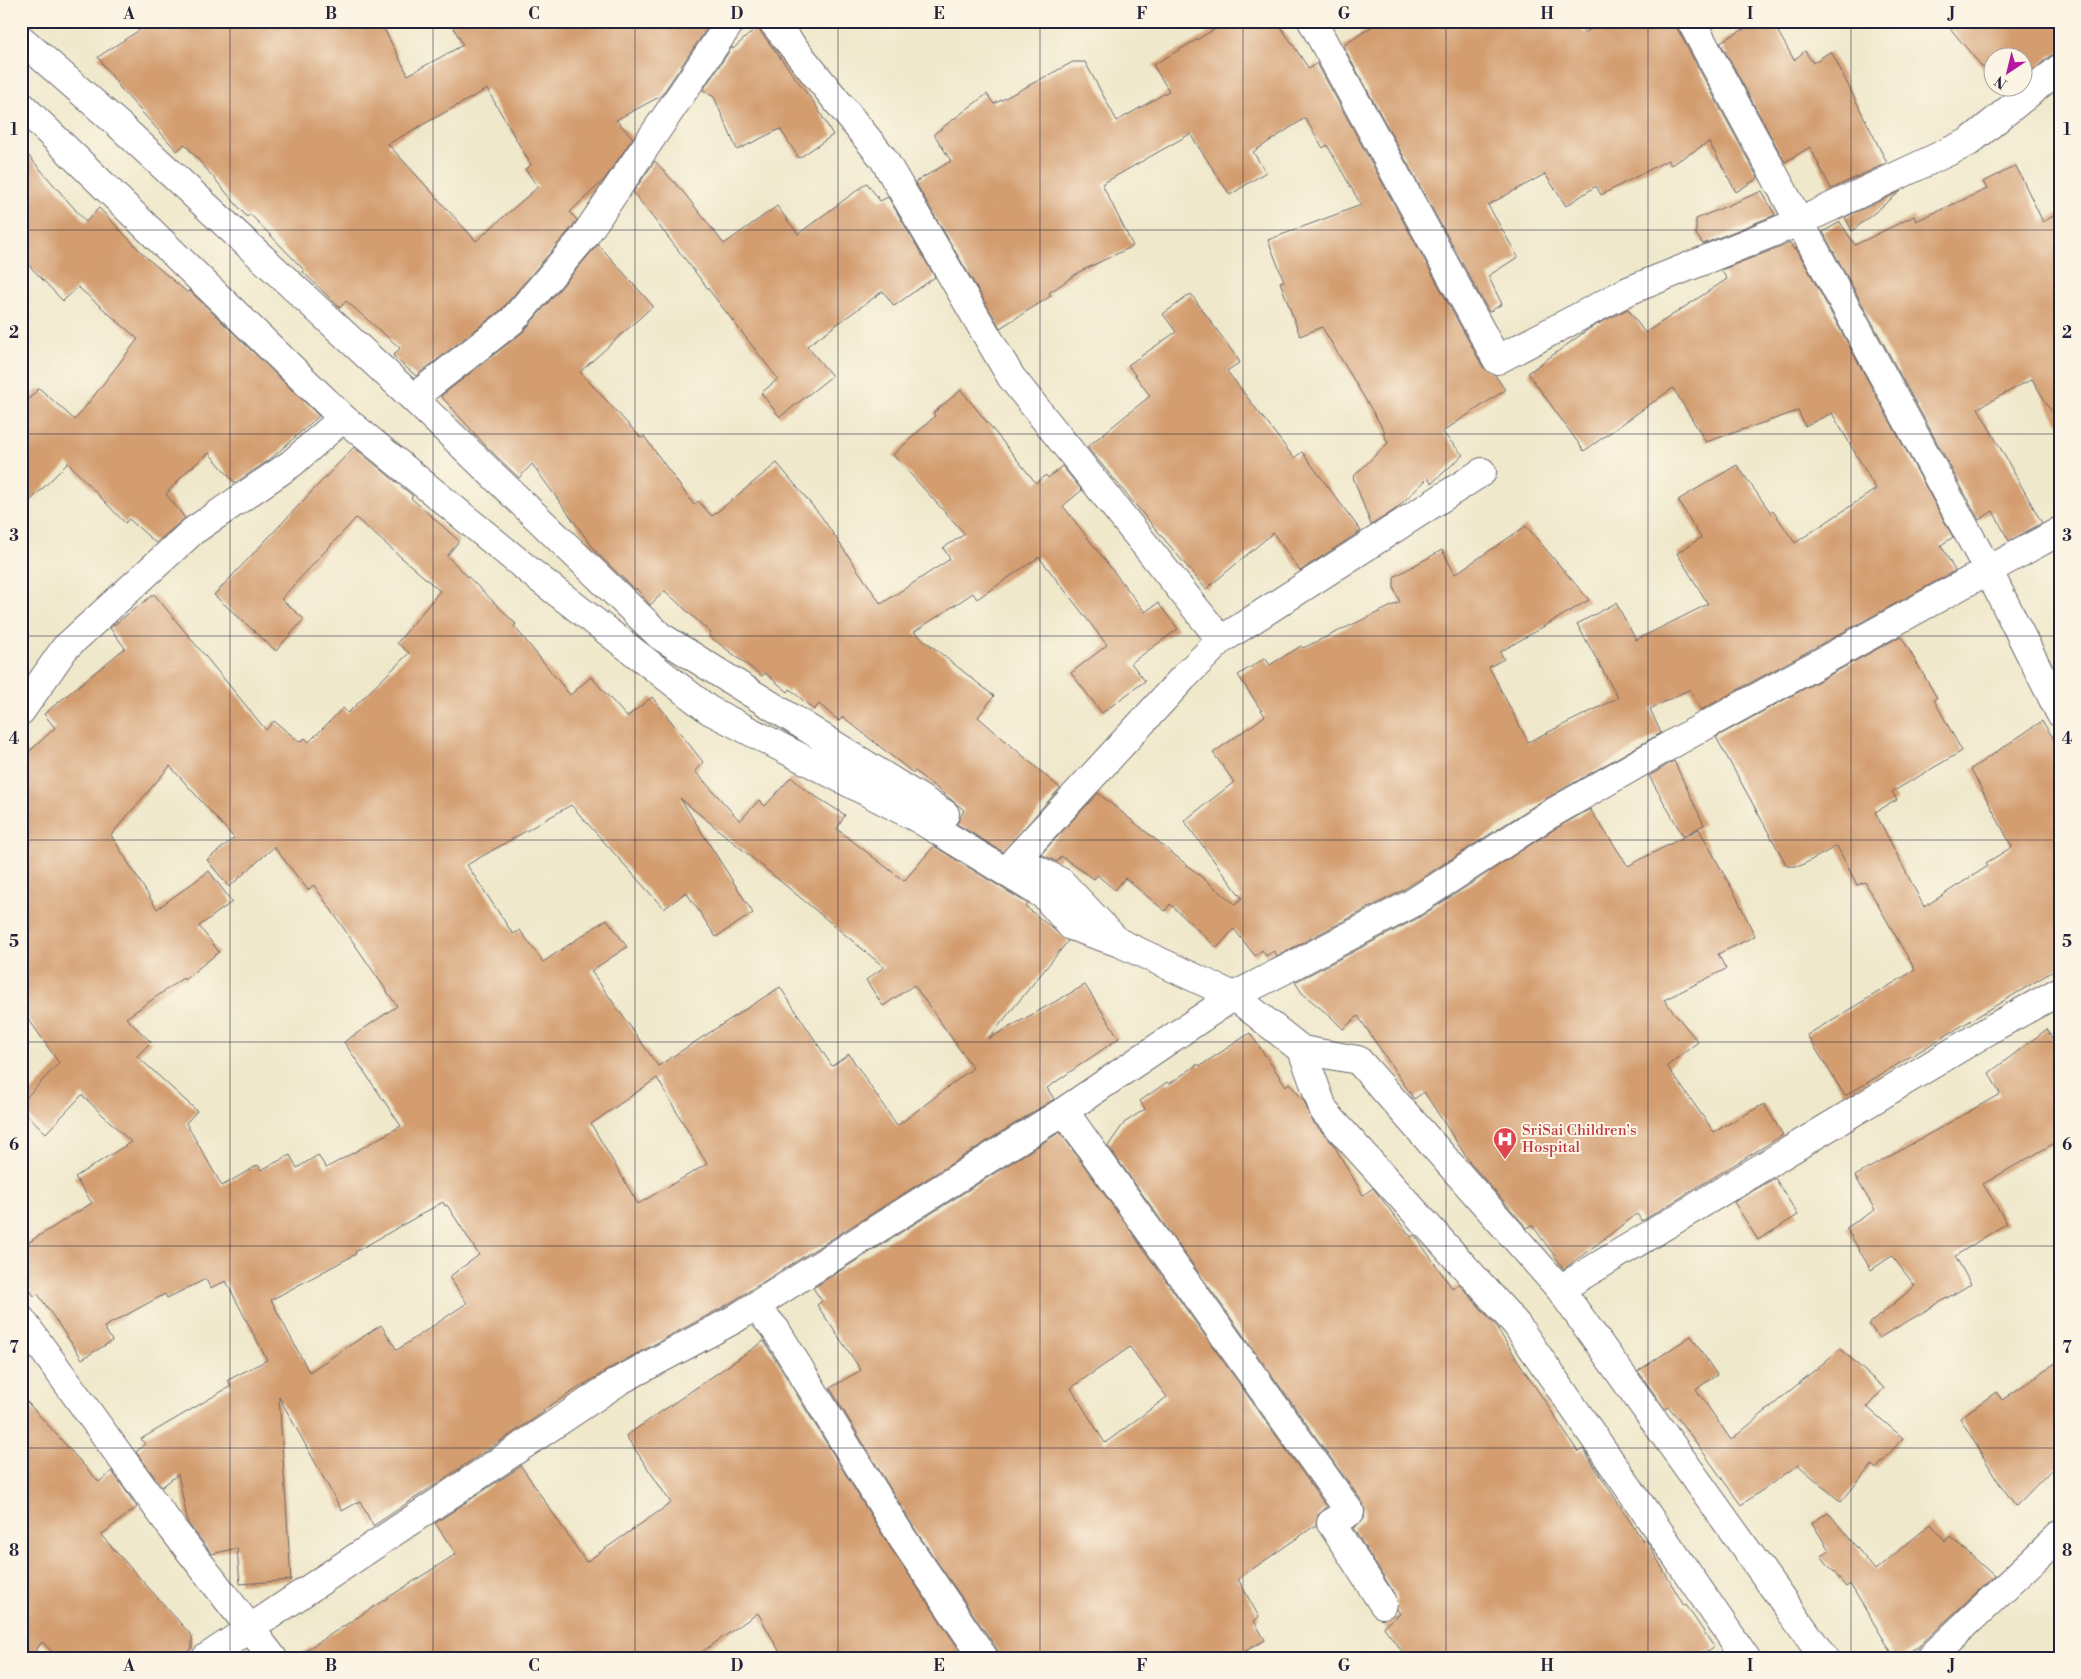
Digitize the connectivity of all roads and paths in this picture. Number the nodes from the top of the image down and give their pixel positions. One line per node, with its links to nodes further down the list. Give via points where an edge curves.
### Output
1 (731, 21): 9 (street, via 584,237 512,322)
2 (772, 21): 14 (street, via 883,158 1011,378)
3 (1312, 21): 8 (street, via 1497,360 1628,291)
4 (1691, 21): 8 (street)
5 (21, 39): 9 (street, via 119,125)
6 (2060, 68): 8 (street, via 1970,142)
7 (21, 105): 10 (street)
8 (1799, 222): 13 (street)
9 (413, 398): 17 (street, via 660,636)
10 (343, 418): 15 (street, via 291,464 193,531 65,648); 18 (street, via 532,574 709,710 919,819 1045,896 1071,926)
11 (1482, 472): 14 (street)
12 (2060, 531): 13 (street)
13 (1988, 570): 16 (street); 20 (street, via 1546,817 1410,904)
14 (1221, 640): 17 (street)
15 (21, 711)
16 (2060, 714)
17 (1016, 859): 18 (street, via 1061,882)
18 (1120, 943): 20 (street)
19 (2060, 992): 23 (street, via 1996,1026)
20 (1234, 996): 21 (street); 22 (street)
21 (1302, 1050): 23 (street, via 1358,1060); 32 (street, via 1324,1111 1516,1324)
22 (1064, 1111): 24 (street); 27 (street, via 1350,1512 1331,1523)
23 (1560, 1289): 33 (street)
24 (755, 1306): 28 (street, via 619,1381); 31 (street, via 776,1330 903,1539)
25 (21, 1319): 28 (street, via 172,1528)
26 (2060, 1535): 34 (street)
27 (1383, 1604)
28 (250, 1627): 29 (street); 30 (street)
29 (206, 1658)
30 (273, 1658)
31 (984, 1658)
32 (1746, 1658)
33 (1824, 1658)
34 (1930, 1658)

